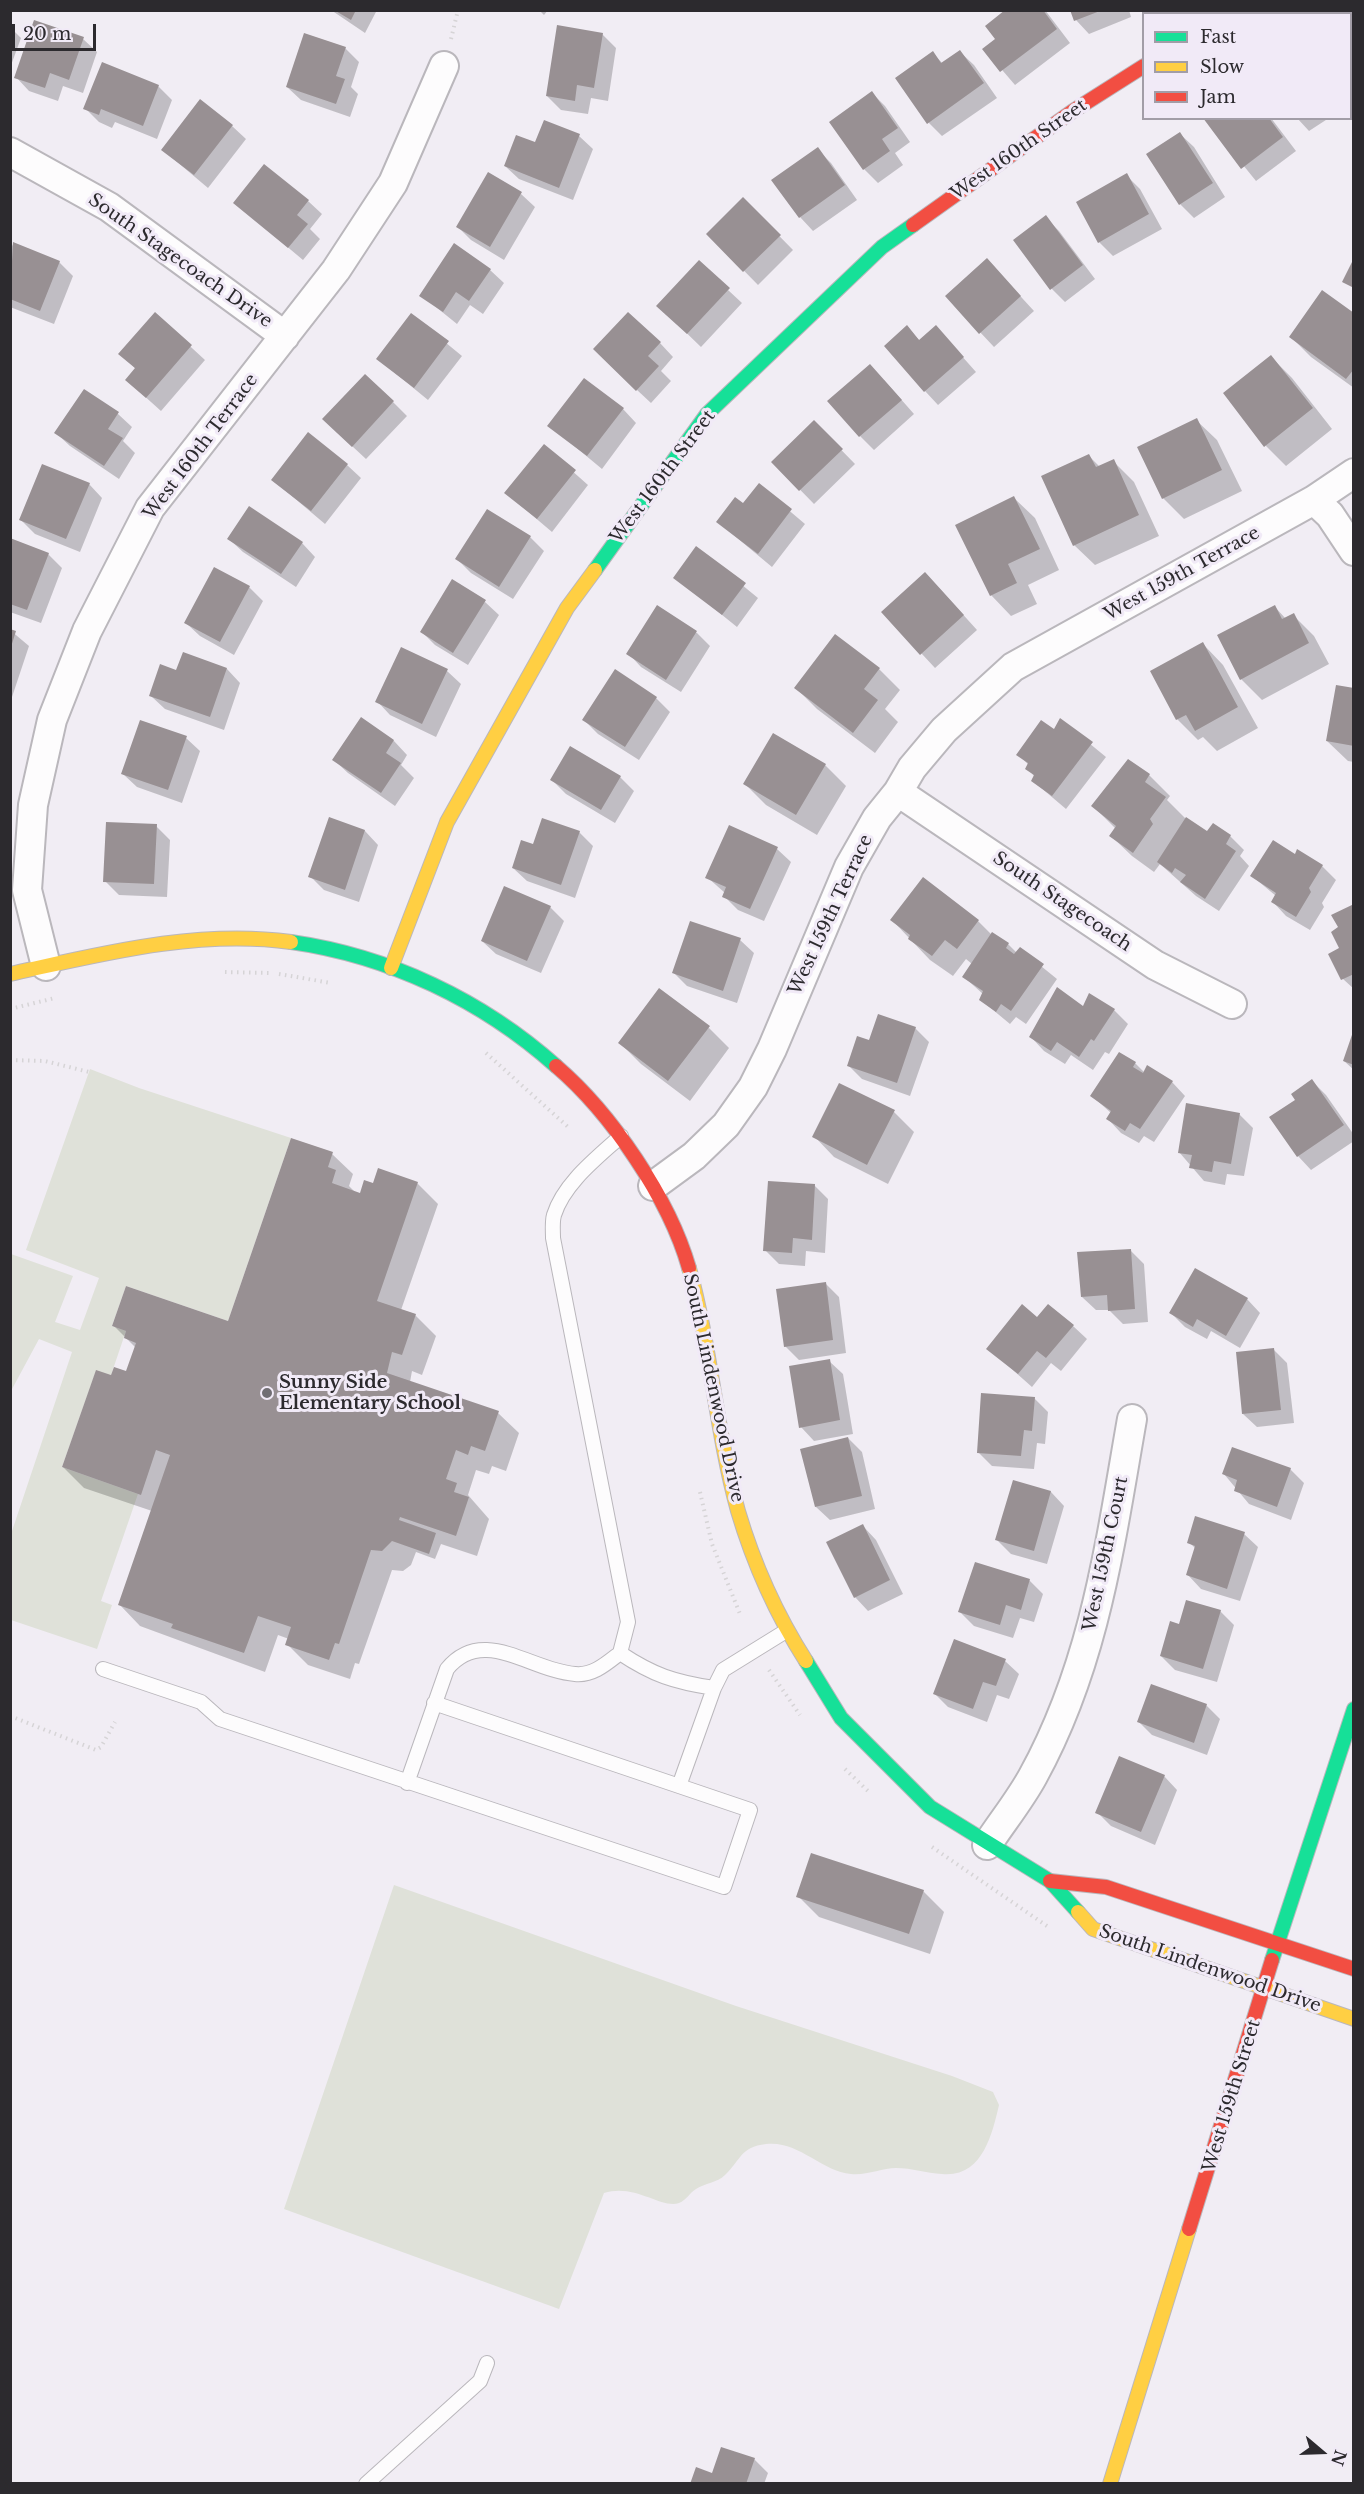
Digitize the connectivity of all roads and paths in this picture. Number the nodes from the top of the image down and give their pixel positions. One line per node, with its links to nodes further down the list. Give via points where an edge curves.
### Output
1 (444, 66): 4 (street, West 160th Terrace, via 393,183 336,270)
2 (1142, 67): 10 (street, West 160th Street, via 882,247 706,414 567,609 447,822)
3 (10, 152): 4 (street, South Stagecoach Drive, via 109,207)
4 (285, 336): 9 (street, West 160th Terrace, via 150,508 87,631 52,720 33,805 27,890)
5 (1353, 473): 6 (street, West 159th Terrace)
6 (1314, 500): 7 (street, via 1330,515); 8 (street, West 159th Terrace, via 1013,667 944,730 912,768)
7 (1353, 551)
8 (898, 792): 15 (street, South Stagecoach, via 1155,965); 22 (street, West 159th Terrace, via 849,867 753,1087 726,1125 694,1156)
9 (46, 966): 10 (street, South Lindenwood Drive, via 177,942 239,938 328,947); 12 (street, South Lindenwood Drive)
10 (391, 968): 21 (street, South Lindenwood Drive, via 452,993 525,1038 574,1082)
11 (222, 972): 13 (path, via 278,974)
12 (10, 974)
13 (333, 983)
14 (59, 997): 16 (path)
15 (1232, 1004)
16 (10, 1009)
17 (480, 1048): 20 (path)
18 (10, 1060): 19 (path, via 45,1061)
19 (89, 1072)
20 (568, 1127)
21 (621, 1136): 22 (street, South Lindenwood Drive); 25 (lane, via 561,1198 553,1217 553,1238 628,1622)
22 (653, 1186): 24 (street, South Lindenwood Drive, via 685,1254 699,1305 738,1510 760,1577)
23 (1132, 1419): 34 (street, West 159th Court, via 1102,1593 1078,1675 1033,1777)
24 (786, 1630): 27 (lane, via 723,1670); 34 (street, South Lindenwood Drive, via 841,1718 875,1755 930,1807)
25 (620, 1653): 27 (lane, via 669,1681); 28 (lane, via 597,1671 576,1675 491,1649 475,1650 447,1669)
26 (103, 1669): 32 (lane, via 201,1702 220,1719)
27 (714, 1688): 33 (lane)
28 (434, 1703): 32 (lane); 33 (lane)
29 (1353, 1709): 36 (street, West 159th Street)
30 (10, 1716): 31 (path, via 96,1750)
31 (115, 1722)
32 (407, 1783): 33 (lane, via 724,1887 750,1810)
33 (679, 1786)
34 (987, 1845): 35 (street, South Lindenwood Drive)
35 (1050, 1881): 36 (street, South Lindenwood Drive, via 1106,1887); 38 (street, South Lindenwood Drive, via 1093,1929)
36 (1278, 1942): 37 (street, South Lindenwood Drive); 38 (street, West 159th Street)
37 (1353, 1969)
38 (1263, 1988): 39 (street, South Lindenwood Drive); 42 (street, West 159th Street)
39 (1353, 2019)
40 (487, 2363): 41 (lane, via 480,2381)
41 (366, 2484)
42 (1110, 2484)

